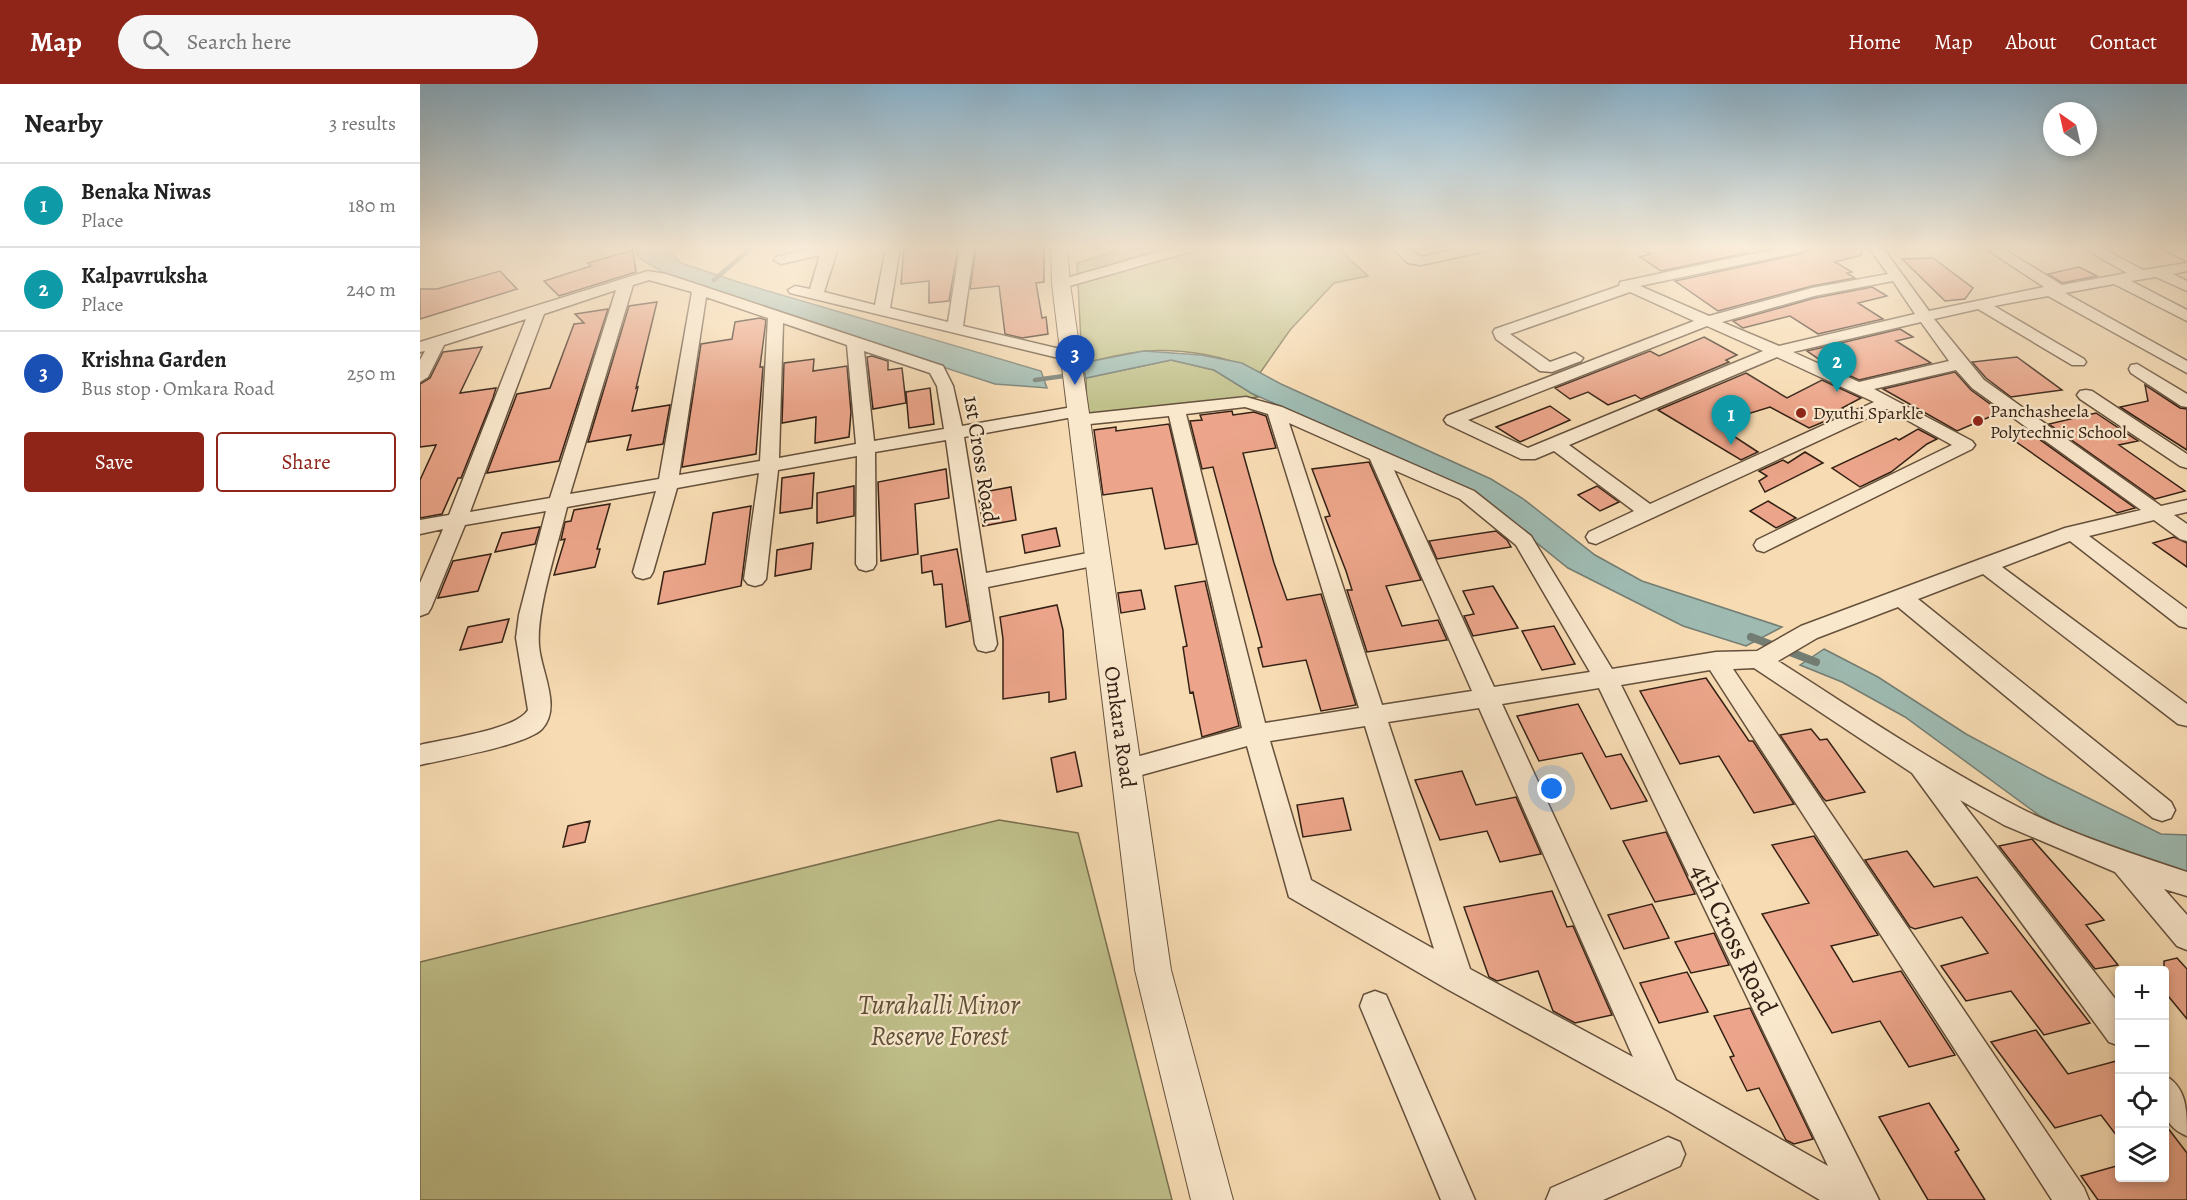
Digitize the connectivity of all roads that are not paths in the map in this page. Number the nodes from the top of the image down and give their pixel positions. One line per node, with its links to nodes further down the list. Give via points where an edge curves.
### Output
1 (572, 300): 18 (street)
2 (621, 300): 47 (street)
3 (698, 300): 46 (street)
4 (729, 300): 20 (street)
5 (840, 300): 19 (street)
6 (884, 300): 19 (street)
7 (960, 300): 24 (street)
8 (1063, 300): 33 (street, Omkara Road)
9 (1593, 300): 10 (street, via 1501,332 1502,336 1546,367 1552,367 1681,322)
10 (1645, 300)
11 (1655, 300): 23 (street)
12 (1783, 300): 23 (street)
13 (1914, 300): 21 (street)
14 (2000, 300): 17 (street)
15 (2070, 300): 30 (street)
16 (2156, 300): 22 (street)
17 (1980, 304): 21 (street); 28 (street)
18 (537, 311): 26 (street); 51 (street)
19 (882, 311): 24 (street)
20 (776, 315): 25 (street); 45 (street)
21 (1925, 316): 27 (street); 29 (street)
22 (2187, 316)
23 (1707, 321): 27 (street); 41 (street, via 1453,420 1528,455)
24 (956, 328): 33 (street)
25 (855, 342): 40 (street, 1st Cross Road, via 938,370); 42 (street)
26 (429, 344): 32 (street)
27 (1777, 351): 34 (street); 41 (street)
28 (2078, 362)
29 (1958, 364): 34 (street); 50 (street, via 1978,384)
30 (2187, 368)
31 (2137, 369): 37 (street)
32 (420, 377)
33 (1075, 388): 38 (street, 4th Cross Road); 40 (street, 4th Cross Road); 57 (street, Omkara Road)
34 (1857, 388): 36 (street)
35 (2086, 395): 44 (street)
36 (1888, 402): 49 (street); 56 (street, via 1966,445)
37 (2187, 402)
38 (1176, 410): 39 (street, 4th Cross Road, via 1246,402); 73 (street)
39 (1276, 411): 43 (street, 4th Cross Road); 71 (street)
40 (954, 433): 42 (street, 4th Cross Road); 62 (street, 1st Cross Road)
41 (1556, 443): 49 (street)
42 (866, 449): 45 (street, 4th Cross Road); 58 (street)
43 (1378, 456): 69 (street, 4th Cross Road, via 1467,495 1524,541); 70 (street)
44 (2187, 462)
45 (769, 466): 46 (street, 4th Cross Road); 61 (street)
46 (668, 484): 47 (street, 4th Cross Road); 60 (street)
47 (558, 503): 51 (street, 4th Cross Road); 74 (street, via 527,638 540,711 533,723 516,732)
48 (2187, 506): 50 (street)
49 (1648, 512): 55 (street)
50 (2156, 513): 53 (street); 54 (street)
51 (457, 521): 52 (street, 4th Cross Road); 64 (street)
52 (420, 527)
53 (2072, 533): 59 (street); 65 (street)
54 (2187, 534)
55 (1596, 537)
56 (1764, 545)
57 (1098, 558): 62 (street); 76 (street, Omkara Road)
58 (866, 564)
59 (1985, 565): 63 (street); 72 (street)
60 (642, 572)
61 (755, 579)
62 (977, 582): 66 (street, 1st Cross Road)
63 (1901, 597): 67 (street, via 1809,632); 77 (street)
64 (420, 608)
65 (2187, 620)
66 (986, 644)
67 (1764, 657): 68 (street); 75 (street)
68 (1716, 662): 69 (street); 93 (street)
69 (1606, 679): 70 (street); 92 (street, 4th Cross Road)
70 (1488, 697): 71 (street); 84 (street)
71 (1374, 715): 73 (street); 81 (street)
72 (2187, 717)
73 (1256, 734): 76 (street); 81 (street, via 1299,888)
74 (420, 755)
75 (1918, 765): 78 (street, via 2013,817); 83 (street)
76 (1126, 769): 88 (street, Omkara Road, via 1154,970)
77 (2162, 810)
78 (2124, 862): 79 (street); 80 (street)
79 (2187, 884)
80 (2187, 936)
81 (1458, 979): 84 (street)
82 (1375, 1006): 89 (street)
83 (2115, 1024)
84 (1664, 1091): 91 (street)
85 (2169, 1097): 86 (street)
86 (2187, 1120)
87 (1668, 1154): 90 (street)
88 (1212, 1200)
89 (1458, 1200)
90 (1563, 1200)
91 (1853, 1200)
92 (1863, 1200)
93 (2072, 1200)

